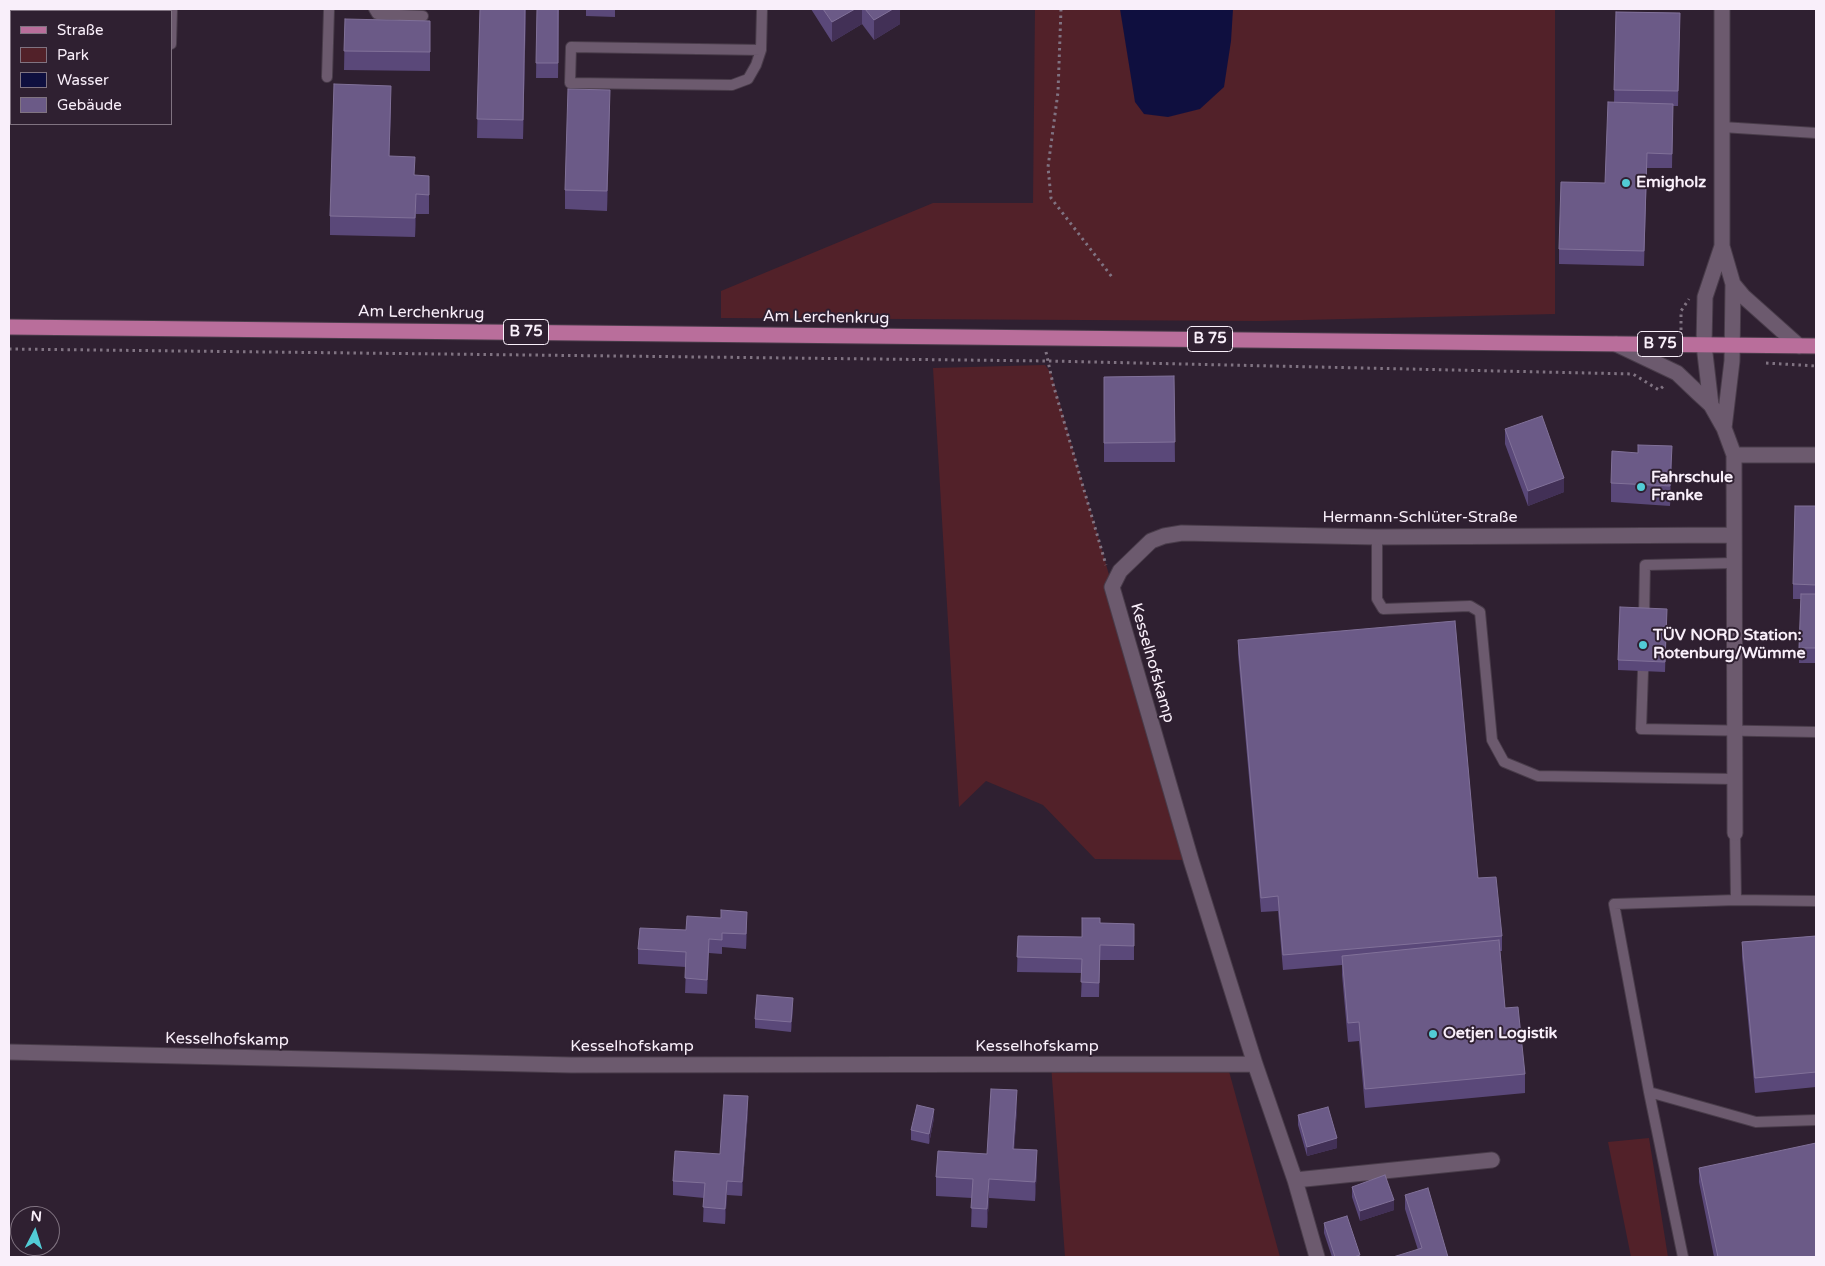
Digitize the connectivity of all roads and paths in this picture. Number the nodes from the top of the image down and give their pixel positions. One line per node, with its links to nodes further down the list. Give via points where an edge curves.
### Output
1 (328, 9): 8 (lane)
2 (374, 9): 6 (lane, via 376,14)
3 (762, 9): 7 (lane)
4 (1061, 9): 12 (path, via 1058,92 1048,167 1051,198)
5 (1722, 9): 9 (street)
6 (423, 16)
7 (760, 50): 7 (lane, via 748,79 732,85 570,83 571,47)
8 (327, 77)
9 (1722, 127): 10 (lane); 11 (street)
10 (1816, 132)
11 (1722, 246): 13 (street); 17 (street, via 1705,297)
12 (1112, 277)
13 (1733, 284): 18 (street); 19 (street)
14 (9, 327): 15 (main road, Am Lerchenkrug / B 75)
15 (1043, 337): 16 (main road, B 75); 22 (path, Kesselhofskamp)
16 (1616, 344): 17 (main road, B 75); 25 (street)
17 (1704, 345): 18 (main road, B 75); 26 (street)
18 (1733, 345): 19 (main road, B 75); 27 (street)
19 (1799, 346): 20 (main road, B 75)
20 (1816, 346)
21 (9, 349): 22 (path)
22 (1048, 361): 25 (path, via 1633,374 1659,390); 34 (path, Kesselhofskamp)
23 (1762, 363): 24 (path)
24 (1816, 366)
25 (1677, 373): 26 (street)
26 (1711, 405): 27 (street)
27 (1724, 428): 28 (street)
28 (1734, 455): 29 (street); 30 (street)
29 (1816, 455)
30 (1734, 535): 31 (street, Hermann-Schlüter-Straße); 32 (street)
31 (1377, 537): 33 (street, Hermann-Schlüter-Straße, via 1182,533 1151,541); 39 (lane, via 1377,600 1383,609 1470,606 1480,612 1492,740 1504,762 1538,776)
32 (1734, 563): 35 (lane, via 1645,565); 37 (street)
33 (1120, 571): 34 (street, Kesselhofskamp)
34 (1112, 587): 44 (street, Kesselhofskamp, via 1191,860)
35 (1644, 618)
36 (1643, 671): 37 (lane, via 1642,729)
37 (1735, 731): 38 (lane); 39 (street)
38 (1816, 732)
39 (1735, 779): 40 (street)
40 (1735, 833): 41 (lane)
41 (1736, 900): 42 (lane); 45 (lane, via 1614,904)
42 (1816, 901)
43 (9, 1052): 44 (street, Kesselhofskamp, via 571,1065)
44 (1255, 1064): 48 (street, Kesselhofskamp)
45 (1649, 1092): 46 (lane, via 1756,1122); 50 (lane)
46 (1816, 1120)
47 (1492, 1160): 48 (street)
48 (1295, 1180): 49 (street, Kesselhofskamp)
49 (1317, 1257)
50 (1683, 1257)

